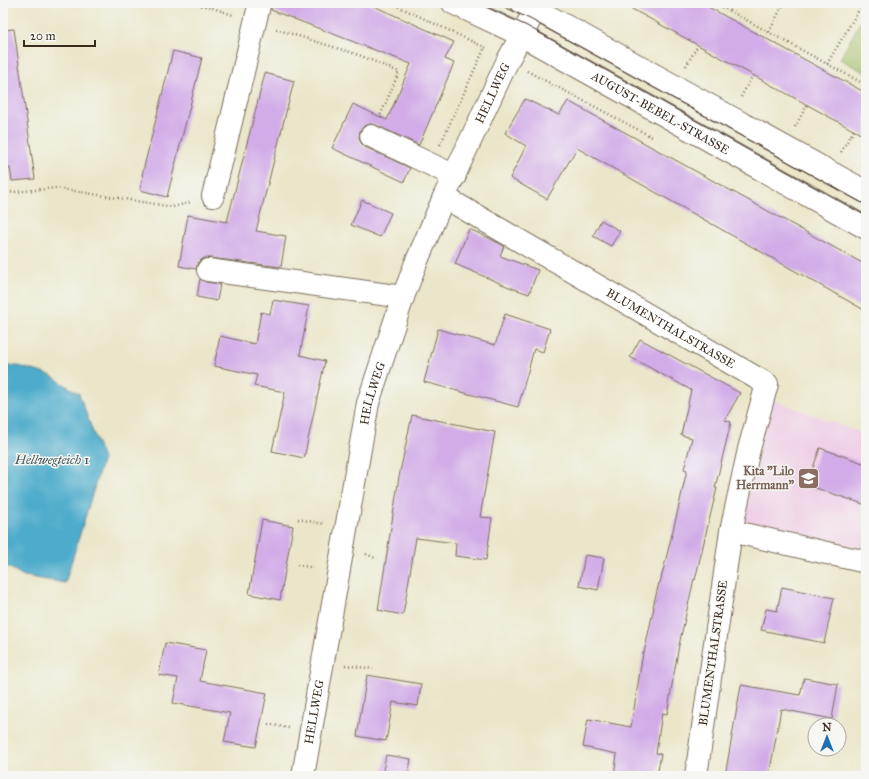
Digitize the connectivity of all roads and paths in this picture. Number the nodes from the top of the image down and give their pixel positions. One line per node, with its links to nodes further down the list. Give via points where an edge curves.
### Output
1 (189, 3): 8 (path)
2 (391, 3): 12 (path)
3 (453, 3): 10 (street, AUGUST-BEBEL-STRASSE)
4 (715, 3): 9 (path)
5 (784, 3): 9 (path)
6 (862, 3): 14 (path)
7 (532, 5): 10 (street, HELLWEG); 26 (street)
8 (257, 14): 22 (path, via 399,72); 28 (street)
9 (769, 32): 14 (path)
10 (521, 35): 13 (street, HELLWEG); 30 (street, AUGUST-BEBEL-STRASSE)
11 (698, 45): 15 (path)
12 (485, 47): 13 (path); 24 (path)
13 (508, 60): 25 (street, HELLWEG)
14 (827, 64): 17 (path)
15 (686, 66)
16 (753, 75): 18 (path)
17 (866, 86)
18 (741, 97)
19 (807, 105): 20 (path)
20 (795, 127)
21 (854, 130): 23 (path)
22 (371, 136): 24 (street)
23 (841, 152)
24 (431, 165): 25 (street)
25 (454, 176): 29 (street, HELLWEG)
26 (866, 192)
27 (3, 193): 28 (path, via 56,188 174,206)
28 (213, 196)
29 (444, 198): 32 (street, HELLWEG); 33 (street, BLUMENTHALSTRASSE, via 767,384 748,449)
30 (866, 228)
31 (208, 270): 32 (street)
32 (403, 297): 35 (street, HELLWEG, via 368,403)
33 (731, 531): 34 (street); 38 (street, BLUMENTHALSTRASSE)
34 (866, 562)
35 (323, 662): 36 (path); 37 (street, HELLWEG)
36 (373, 669)
37 (303, 776)
38 (696, 776)

